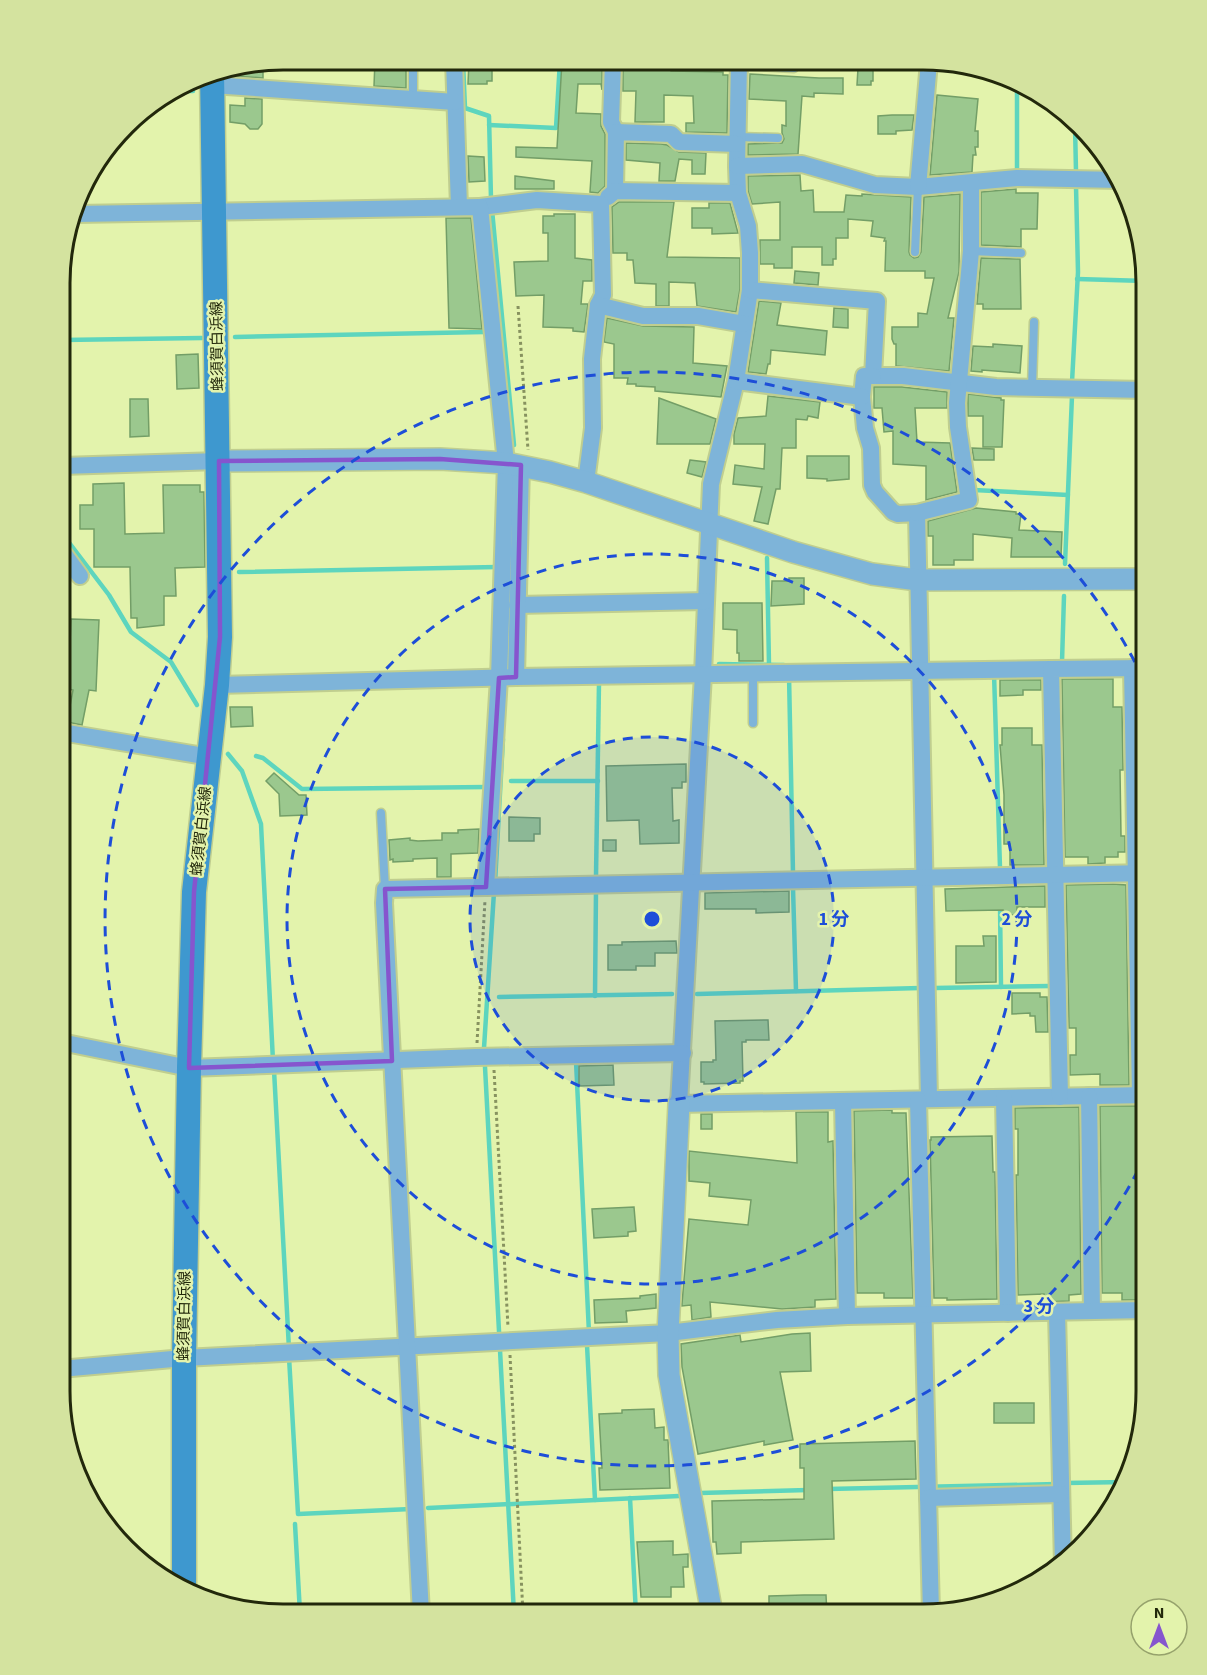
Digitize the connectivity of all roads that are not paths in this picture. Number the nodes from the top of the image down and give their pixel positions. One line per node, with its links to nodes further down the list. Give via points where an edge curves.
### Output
1 (613, 70): 10 (street, via 611,122)
2 (739, 70): 12 (street)
3 (928, 70): 16 (street)
4 (413, 71): 8 (lane)
5 (454, 71): 9 (street)
6 (222, 80): 8 (street)
7 (212, 83): 22 (main road, 蜂須賀白浜線)
8 (413, 99): 9 (street)
9 (455, 102): 21 (street)
10 (616, 132): 12 (street, via 671,134 679,142); 17 (street)
11 (778, 138): 12 (lane)
12 (737, 141): 13 (street)
13 (737, 166): 16 (street, via 802,164 875,185); 18 (street)
14 (1110, 180): 15 (street, via 1017,178)
15 (971, 183): 16 (street); 24 (street)
16 (918, 187): 25 (lane)
17 (615, 191): 18 (street); 19 (street)
18 (738, 193): 27 (street, via 748,226)
19 (601, 204): 20 (street, via 537,200); 28 (street, via 603,295)
20 (487, 206): 21 (street); 38 (street)
21 (459, 207): 22 (street)
22 (214, 212): 23 (street); 37 (main road, 蜂須賀白浜線)
23 (82, 214)
24 (971, 251): 26 (lane); 33 (street)
25 (915, 252)
26 (1021, 253)
27 (750, 290): 30 (street); 31 (street, via 877,300)
28 (598, 304): 30 (street, via 643,316 698,316); 40 (street, via 591,359 592,428)
29 (1034, 321): 34 (lane)
30 (744, 324): 32 (street)
31 (873, 376): 33 (street); 36 (street, via 864,376)
32 (736, 381): 36 (street); 42 (street, via 711,484)
33 (958, 383): 34 (street); 41 (street, via 958,427 969,500)
34 (1032, 388): 35 (street)
35 (1136, 390)
36 (862, 397): 41 (street, via 875,492 893,512)
37 (219, 461): 38 (street, via 440,459); 39 (street); 55 (main road, 蜂須賀白浜線)
38 (519, 465): 40 (street); 48 (street); 54 (street)
39 (70, 466)
40 (586, 482): 42 (street)
41 (917, 513): 46 (street)
42 (709, 524): 46 (street, via 823,561 872,574); 47 (street)
43 (70, 562): 44 (street)
44 (80, 576)
45 (1136, 579): 46 (street)
46 (918, 580): 51 (street)
47 (706, 601): 48 (street); 53 (street)
48 (517, 605): 54 (street)
49 (1136, 668): 50 (street)
50 (1051, 669): 51 (street); 61 (street)
51 (920, 670): 52 (street); 62 (street)
52 (753, 673): 53 (street); 56 (lane)
53 (703, 674): 54 (street); 63 (street)
54 (507, 678): 55 (street); 64 (street)
55 (217, 685): 58 (main road, 蜂須賀白浜線)
56 (753, 723)
57 (70, 734): 58 (street)
58 (210, 757): 69 (main road, 蜂須賀白浜線, via 194,892)
59 (381, 813): 65 (lane)
60 (1136, 873): 61 (street)
61 (1055, 875): 62 (street); 71 (street)
62 (924, 877): 63 (street); 74 (street)
63 (692, 882): 64 (street); 67 (street)
64 (492, 886): 65 (street)
65 (385, 889): 68 (street)
66 (70, 1044): 69 (street)
67 (682, 1053): 68 (street); 76 (street)
68 (392, 1061): 69 (street); 84 (street)
69 (189, 1068): 85 (main road, 蜂須賀白浜線)
70 (1136, 1095): 72 (street)
71 (1060, 1096): 72 (street); 73 (street)
72 (1089, 1096): 78 (street)
73 (1004, 1098): 74 (street); 80 (street)
74 (924, 1099): 75 (street); 81 (street)
75 (843, 1101): 76 (street); 82 (street)
76 (679, 1104): 83 (street)
77 (1136, 1310): 78 (street)
78 (1092, 1311): 79 (street)
79 (1057, 1312): 80 (street); 87 (street)
80 (1008, 1313): 81 (street)
81 (923, 1315): 82 (street); 88 (street)
82 (847, 1316): 83 (street)
83 (668, 1333): 84 (street); 92 (street, via 669,1375)
84 (407, 1347): 85 (street); 91 (street)
85 (184, 1358): 86 (street); 90 (main road, 蜂須賀白浜線)
86 (70, 1368)
87 (1061, 1487): 88 (street); 89 (street)
88 (927, 1491): 93 (street)
89 (1063, 1553)
90 (184, 1580)
91 (420, 1604)
92 (710, 1604)
93 (931, 1604)

